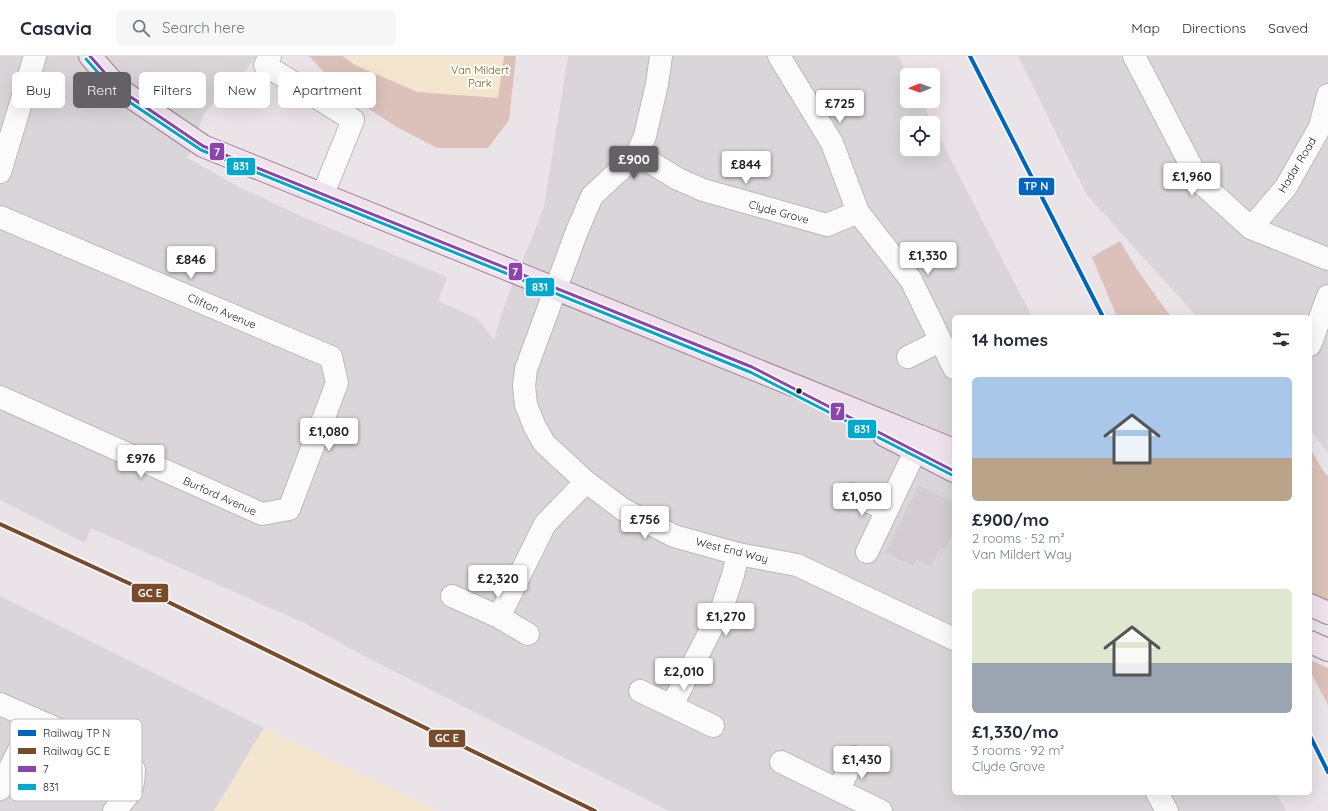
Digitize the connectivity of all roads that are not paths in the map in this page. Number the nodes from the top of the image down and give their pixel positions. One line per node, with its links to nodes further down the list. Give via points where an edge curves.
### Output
1 (35, 56): 9 (street)
2 (90, 56): 10 (main road, via 119,89 203,146)
3 (270, 56): 10 (street, via 265,65 353,120)
4 (661, 56): 8 (street, via 645,136)
5 (779, 56): 11 (street, via 832,143)
6 (1134, 56): 13 (street, via 1199,181)
7 (1328, 95): 13 (street, Hadar Road, via 1320,127 1286,187)
8 (637, 154): 11 (street, Clyde Grove, via 678,179 702,190 827,225); 15 (street, West End Way, via 592,196)
9 (0, 172)
10 (323, 194): 15 (main road)
11 (858, 212): 18 (street, via 911,280)
12 (0, 217): 27 (street, Clifton Avenue, via 331,358 337,383)
13 (1251, 228): 14 (street)
14 (1328, 260)
15 (556, 288): 22 (main road, via 752,367); 25 (street, West End Way, via 526,369 526,405 544,443)
16 (1328, 296): 17 (street)
17 (1312, 339)
18 (940, 341): 19 (street); 20 (street)
19 (908, 356)
20 (952, 364)
21 (0, 397): 27 (street, Burford Avenue, via 262,514)
22 (919, 444): 23 (main road); 24 (main road); 28 (street)
23 (952, 450)
24 (952, 469)
25 (585, 481): 30 (street, West End Way, via 624,510 674,536); 34 (street, via 545,524)
26 (852, 494): 28 (street)
27 (289, 509)
28 (887, 510): 29 (street)
29 (867, 552)
30 (738, 554): 36 (street, West End Way, via 797,565); 41 (street, via 722,608)
31 (452, 596): 34 (street)
32 (1312, 606): 33 (main road)
33 (1328, 613)
34 (499, 618): 35 (street)
35 (528, 634)
36 (952, 639)
37 (1312, 643): 38 (main road)
38 (1328, 650)
39 (640, 691): 41 (street)
40 (0, 704): 42 (street)
41 (672, 705): 43 (street)
42 (34, 719)
43 (713, 726)
44 (854, 757): 48 (street)
45 (781, 762): 48 (street)
46 (10, 768): 47 (street)
47 (0, 789)
48 (839, 790): 50 (street)
49 (1158, 795): 51 (street)
50 (881, 811)
51 (1167, 811)

